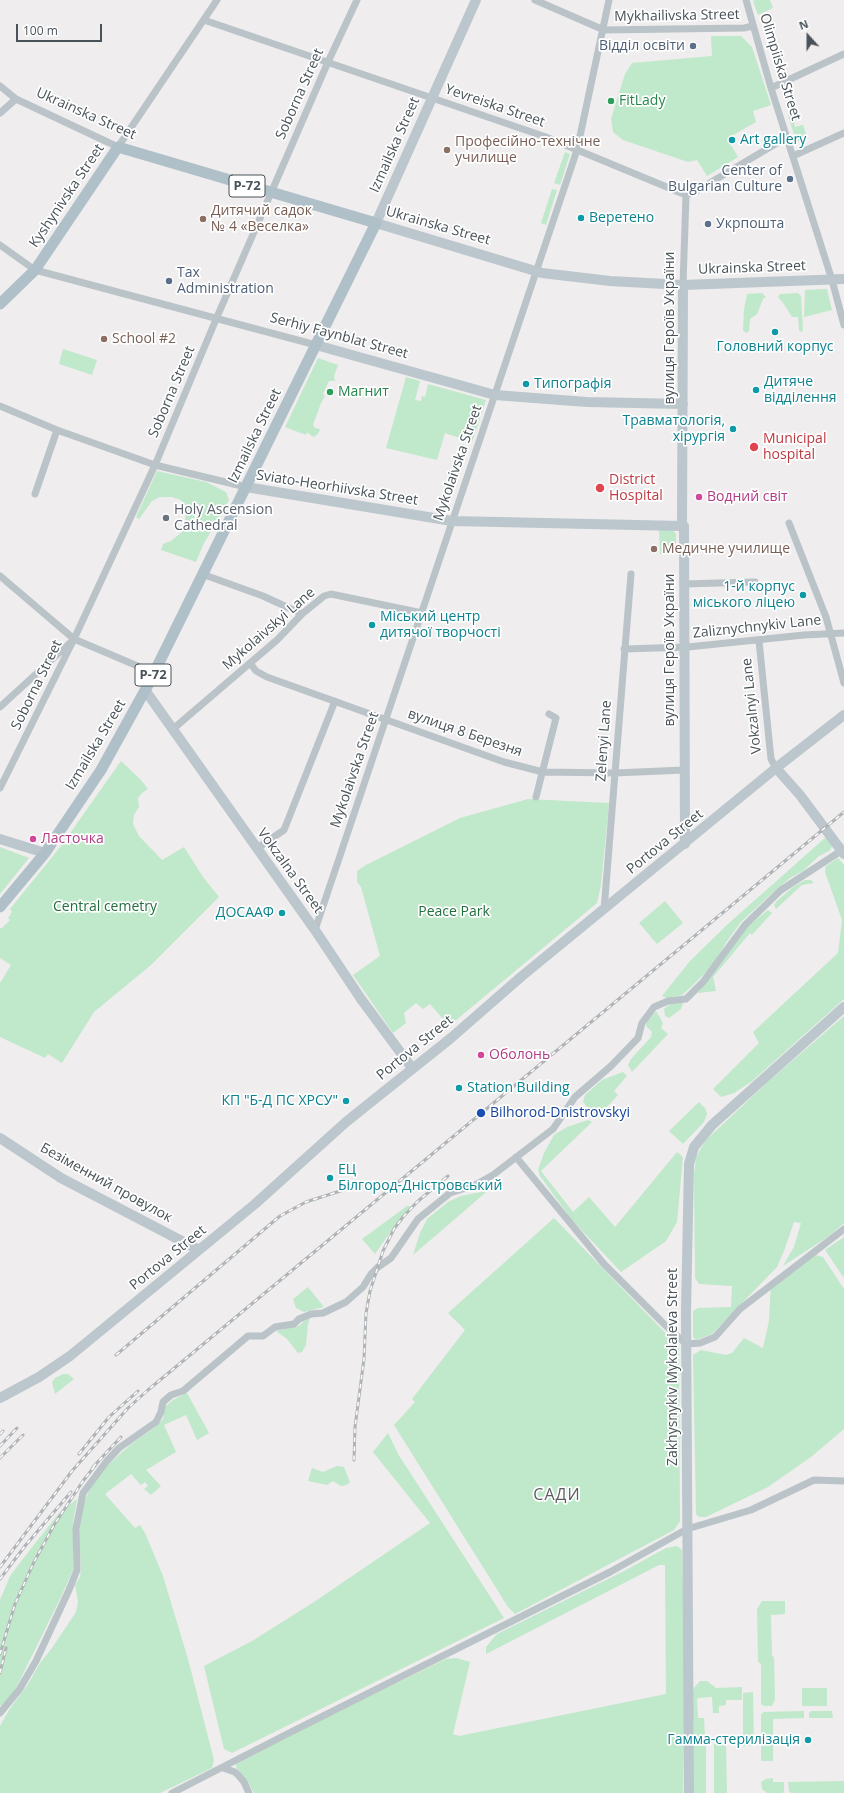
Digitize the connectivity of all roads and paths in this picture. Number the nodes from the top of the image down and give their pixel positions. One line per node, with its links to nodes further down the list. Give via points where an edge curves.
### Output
1 (217, 0): 7 (street, Kyshynivska Street)
2 (357, 0): 11 (street, Soborna Street)
3 (476, 0): 14 (street, Izmailska Street)
4 (535, 0): 9 (street, Mykhailivska Street)
5 (609, 0): 9 (street, Mykolaivska Street)
6 (746, 0): 8 (street, Olimpiiska Street)
7 (204, 20): 11 (street, Yevreiska Street); 19 (street, Kyshynivska Street)
8 (753, 26): 9 (street, Mykhailivska Street, via 729,29); 13 (street, Olimpiiska Street)
9 (604, 30): 20 (street, Mykolaivska Street)
10 (844, 54): 13 (street)
11 (328, 62): 14 (street, Yevreiska Street); 22 (street, Soborna Street)
12 (0, 86): 15 (street, Ukrainska Street)
13 (771, 88): 18 (street, Olimpiiska Street)
14 (432, 98): 20 (street, Yevreiska Street); 24 (street, Izmailska Street)
15 (16, 99): 16 (street); 19 (street, Ukrainska Street)
16 (0, 113)
17 (844, 132): 21 (street)
18 (787, 137): 21 (street, Olimpiiska Street); 23 (street)
19 (118, 147): 22 (main road, Ukrainska Street / Р-72); 26 (main road, Kyshynivska Street)
20 (577, 150): 23 (street, Yevreiska Street); 27 (street, Mykolaivska Street)
21 (793, 156): 29 (street, Olimpiiska Street)
22 (271, 193): 24 (main road, Ukrainska Street / Р-72); 32 (street, Soborna Street)
23 (686, 195): 30 (street, вулиця Героїв України)
24 (376, 223): 27 (street, Ukrainska Street); 34 (main road, Izmailska Street / Р-72)
25 (0, 244): 26 (street, Serhiy Faynblat Street)
26 (35, 270): 31 (main road, Kyshynivska Street); 32 (street, Serhiy Faynblat Street)
27 (537, 271): 30 (street, Ukrainska Street); 35 (street, Mykolaivska Street)
28 (844, 279): 29 (street, Ukrainska Street)
29 (832, 280): 30 (street, Ukrainska Street); 33 (street, Olimpiiska Street)
30 (683, 285): 36 (street, вулиця Героїв України)
31 (0, 304)
32 (217, 317): 34 (street, Serhiy Faynblat Street); 39 (street, Soborna Street)
33 (844, 325)
34 (316, 345): 35 (street, Serhiy Faynblat Street); 40 (main road, Izmailska Street / Р-72)
35 (495, 395): 36 (street, Serhiy Faynblat Street, via 587,402); 42 (street, Mykolaivska Street)
36 (683, 404): 44 (street, вулиця Героїв України)
37 (0, 406): 38 (street, Sviato-Heorhiivska Street)
38 (57, 430): 39 (street, Sviato-Heorhiivska Street); 41 (street)
39 (155, 465): 40 (street, Sviato-Heorhiivska Street); 54 (street, Soborna Street)
40 (246, 487): 42 (street, Sviato-Heorhiivska Street); 45 (main road, Izmailska Street / Р-72)
41 (35, 494)
42 (452, 521): 44 (street, Sviato-Heorhiivska Street); 50 (street, Mykolaivska Street)
43 (789, 523): 52 (street)
44 (682, 526): 49 (street, вулиця Героїв України)
45 (202, 574): 51 (street, via 263,596); 59 (main road, Izmailska Street / Р-72)
46 (631, 574): 57 (street, Zelenyi Lane)
47 (0, 576): 54 (street)
48 (755, 582): 49 (street)
49 (684, 584): 56 (street, вулиця Героїв України)
50 (422, 612): 51 (street, Mykolaivskyi Lane, via 331,594 324,596); 66 (street, Mykolaivska Street)
51 (302, 614): 58 (street, Mykolaivskyi Lane)
52 (830, 633): 53 (street, Zaliznychnykiv Lane); 55 (street, Zaliznychnykiv Lane); 60 (street)
53 (844, 633)
54 (74, 639): 59 (street); 63 (street); 72 (street, Soborna Street)
55 (758, 641): 56 (street, Zaliznychnykiv Lane); 68 (street, Vokzalnyi Lane, via 771,759)
56 (684, 647): 57 (street, Zaliznychnykiv Lane); 69 (street, вулиця Героїв України)
57 (624, 649): 71 (street, Zelenyi Lane)
58 (250, 663): 62 (street, вулиця 8 Березня, via 256,671 267,677); 67 (street, Mykolaivskyi Lane)
59 (154, 673): 61 (main road, Izmailska Street / Р-72)
60 (844, 683)
61 (145, 690): 67 (street, Vokzalna Street); 78 (main road, Izmailska Street / Р-72, via 101,770)
62 (335, 701): 66 (street, вулиця 8 Березня); 76 (street, via 284,830)
63 (0, 707)
64 (549, 714): 70 (street, via 556,718)
65 (844, 715): 68 (street, Portova Street)
66 (386, 720): 70 (street, вулиця 8 Березня, via 504,762); 81 (street, Mykolaivska Street)
67 (173, 729): 76 (street, Vokzalna Street)
68 (776, 768): 75 (street, Portova Street); 77 (street)
69 (684, 770): 71 (street, вулиця 8 Березня); 75 (street, вулиця Героїв України)
70 (543, 772): 71 (street, вулиця 8 Березня); 73 (street)
71 (615, 773): 80 (street, Zelenyi Lane)
72 (0, 788)
73 (536, 798)
74 (0, 839): 78 (street)
75 (685, 844): 80 (street, Portova Street)
76 (256, 849): 81 (street, Vokzalna Street)
77 (843, 851): 85 (street, via 782,890 745,925 703,982 686,999 668,1001 654,1007 642,1023 638,1038 575,1097 552,1129)
78 (45, 854): 79 (main road, Izmailska Street / Р-72)
79 (0, 907)
80 (604, 910): 83 (street, Portova Street)
81 (315, 930): 83 (street, Vokzalna Street, via 361,999)
82 (844, 1007): 88 (street, Zakhysnykiv Mykolaieva Street, via 712,1125 694,1147 689,1164)
83 (412, 1068): 87 (street, Portova Street)
84 (0, 1138): 87 (street, Безіменний провулок, via 61,1178)
85 (516, 1157): 88 (street, via 604,1264); 92 (street, via 493,1176 450,1194 418,1219 392,1258 374,1271 363,1287 346,1302 323,1313 299,1319 294,1324 275,1327 263,1336 248,1336 183,1391 163,1402 162,1412 156,1422 118,1448 83,1493 76,1529 77,1570 36,1661 19,1690)
86 (844, 1229): 88 (street, via 744,1305 715,1338 700,1344)
87 (199, 1250): 89 (street, Portova Street, via 60,1364)
88 (686, 1344): 91 (street, Zakhysnykiv Mykolaieva Street)
89 (0, 1398)
90 (844, 1481): 91 (street, via 814,1480 752,1510)
91 (687, 1529): 93 (street, via 604,1576); 96 (street, Zakhysnykiv Mykolaieva Street)
92 (0, 1714)
93 (223, 1768): 94 (street); 95 (street, via 235,1772)
94 (172, 1793)
95 (249, 1793)
96 (689, 1793)

